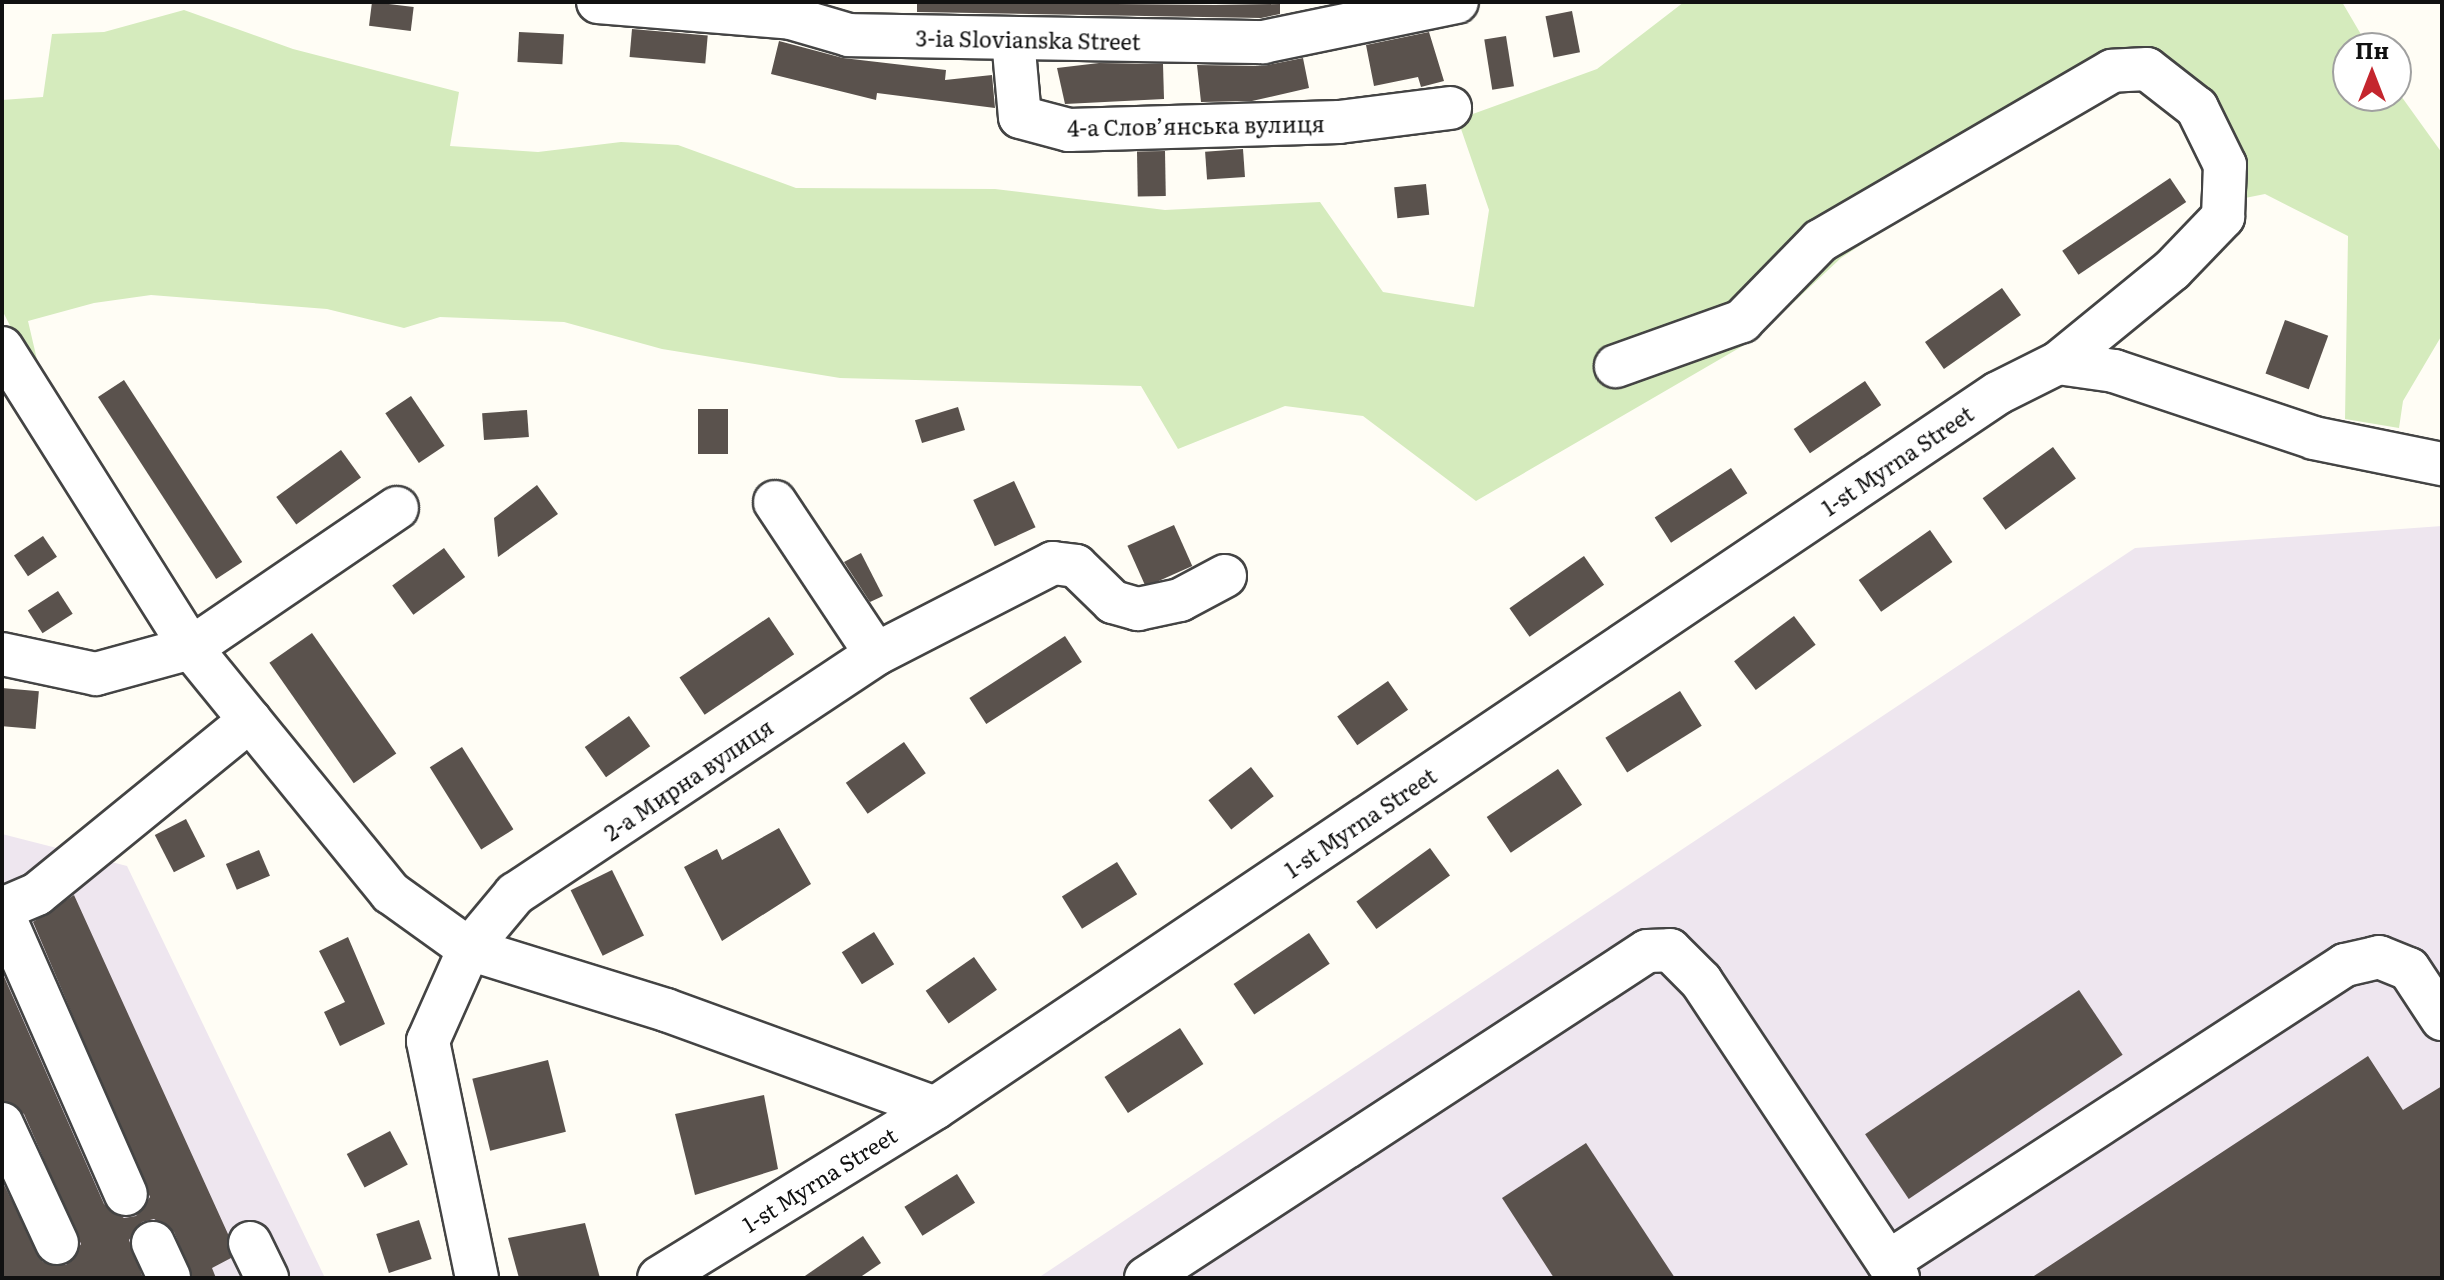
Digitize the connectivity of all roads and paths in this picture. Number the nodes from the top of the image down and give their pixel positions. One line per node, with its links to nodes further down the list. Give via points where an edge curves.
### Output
1 (598, 2): 3 (street, 3-ia Slovianska Street)
2 (1457, 2): 4 (street, 3-ia Slovianska Street, via 1263,42)
3 (850, 18): 4 (street, 3-ia Slovianska Street)
4 (1013, 39): 5 (street, 4-а Слов’янська вулиця, via 1020,117 1069,130 1339,122)
5 (1450, 108)
6 (2, 348): 13 (street)
7 (2058, 363): 8 (street, 1-st Myrna Street, via 2172,270 2223,217 2225,165 2197,108 2147,69 2112,71 1820,241 1742,321); 9 (street, via 2114,371 2314,438); 20 (street, 1-st Myrna Street, via 1998,393)
8 (1616, 366)
9 (2442, 464)
10 (775, 502): 15 (street)
11 (397, 508): 13 (street)
12 (1225, 576): 15 (street, 2-а Мирна вулиця, via 1180,600 1138,609 1113,602 1076,566 1053,563)
13 (191, 648): 14 (street, via 96,674); 16 (street)
14 (2, 654)
15 (876, 654): 18 (street, 2-а Мирна вулиця, via 515,894)
16 (250, 720): 17 (street, via 37,894); 18 (street, via 391,893)
17 (2, 910): 22 (street)
18 (469, 949): 20 (street, via 666,1010); 25 (street, 2-а Мирна вулиця, via 428,1041)
19 (2442, 1019): 24 (street, via 2409,969 2379,957 2345,965)
20 (935, 1108): 26 (street, 1-st Myrna Street)
21 (2, 1124): 23 (street)
22 (126, 1194)
23 (57, 1243)
24 (1893, 1270): 27 (street, via 1701,981 1670,950 1647,951)
25 (477, 1278)
26 (659, 1278)
27 (1146, 1278)

